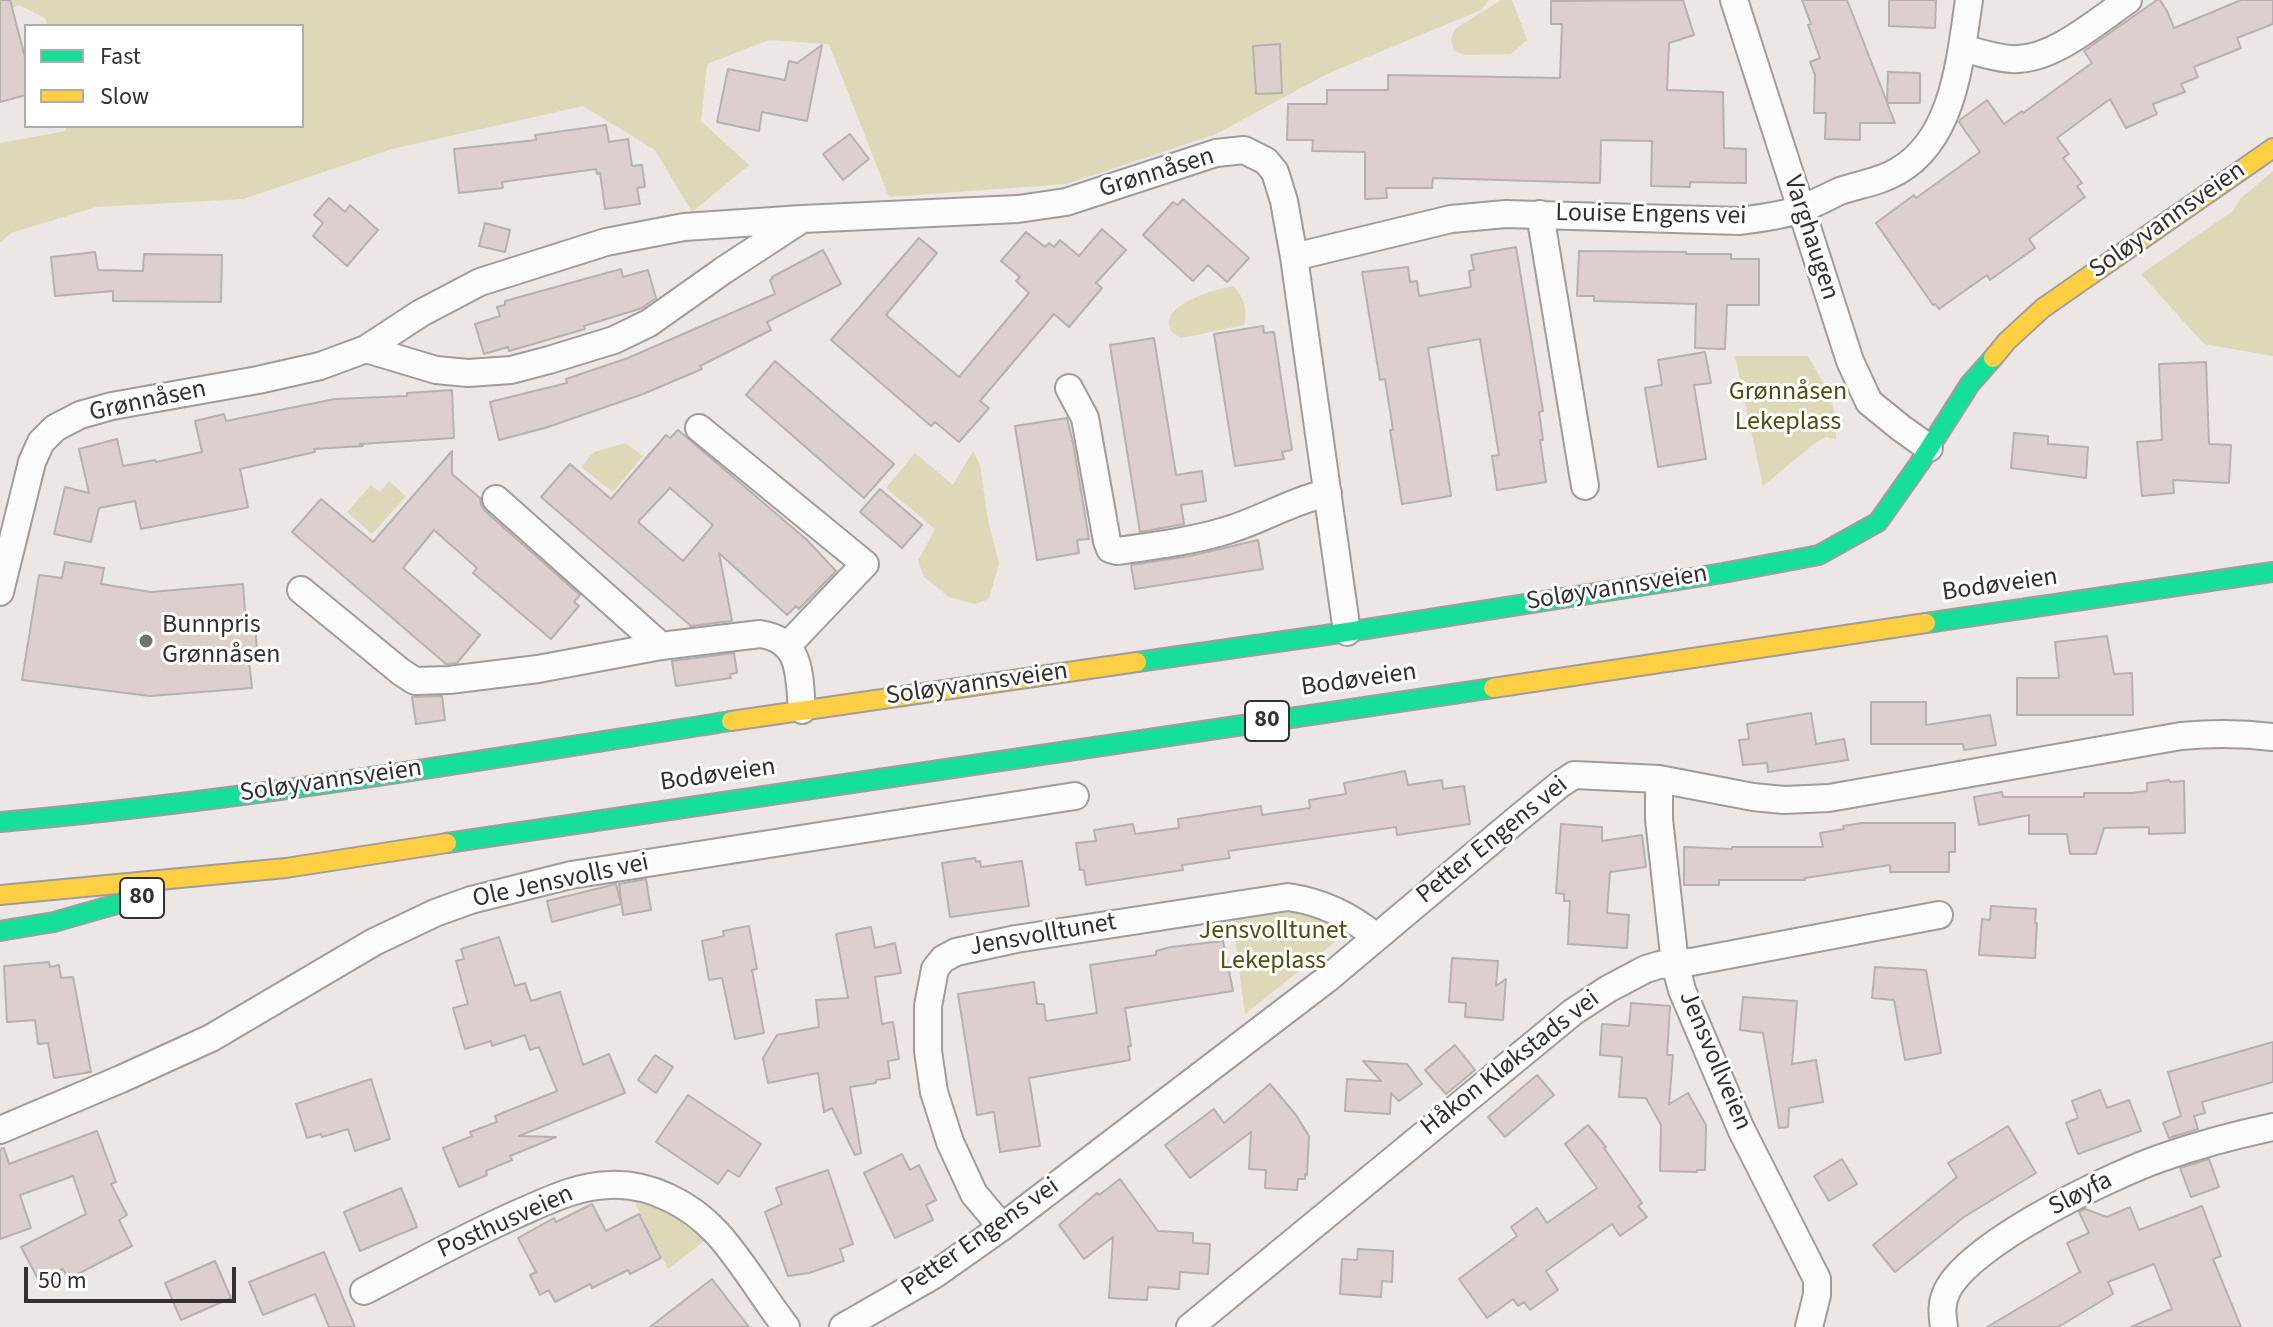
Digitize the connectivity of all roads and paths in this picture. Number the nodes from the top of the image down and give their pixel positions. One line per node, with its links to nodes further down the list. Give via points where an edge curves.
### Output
1 (1734, 0): 6 (street, Varghaugen)
2 (1969, 0): 4 (street, Louise Engens vei)
3 (2128, 0): 4 (street, via 2032,58)
4 (1962, 48): 6 (street, Louise Engens vei, via 1940,124 1915,159 1881,179)
5 (2273, 148): 13 (main road, Soløyvannsveien, via 2043,308 1970,384)
6 (1800, 209): 7 (street, Louise Engens vei, via 1740,221); 13 (street, Varghaugen, via 1850,361 1869,402)
7 (1540, 214): 9 (street, Louise Engens vei, via 1451,219); 14 (street, Louise Engens vei)
8 (802, 219): 9 (street, Grønnåsen, via 959,213 1066,202 1216,153 1244,150 1275,172); 10 (street, Grønnåsen, via 684,227 606,242 480,282); 10 (street, via 649,323 549,360 468,373 436,370)
9 (1294, 257): 15 (street, Grønnåsen)
10 (366, 349): 19 (street, Grønnåsen, via 258,380 112,406 55,428 32,462)
11 (1069, 388): 15 (street, via 1085,418 1110,549 1226,531)
12 (699, 428): 21 (street, via 865,564)
13 (1929, 448): 20 (main road, Soløyvannsveien, via 1878,522 1819,555)
14 (1585, 486)
15 (1328, 493): 20 (street, Grønnåsen)
16 (496, 499): 22 (street)
17 (2273, 574): 28 (main road, Bodøveien / 80)
18 (301, 590): 22 (street, via 415,681 538,669)
19 (0, 592)
20 (1347, 632): 23 (main road, Soløyvannsveien)
21 (788, 645): 22 (street, via 760,634); 23 (street, via 796,661)
22 (661, 646)
23 (802, 710): 27 (main road, Soløyvannsveien, via 359,779)
24 (2273, 737): 25 (street, Petter Engens vei, via 2214,732 2181,736 1829,798 1753,797)
25 (1659, 779): 32 (street, Petter Engens vei, via 1574,775); 33 (street, Jensvollveien)
26 (1075, 796): 35 (street, Ole Jensvolls vei, via 571,875 471,900 374,942 211,1038)
27 (0, 822)
28 (286, 868): 29 (main road, Bodøveien / 80); 31 (main road, Bodøveien / 80)
29 (0, 895)
30 (1939, 915): 33 (street, Håkon Kløkstads vei)
31 (0, 931)
32 (1376, 937): 36 (street, Petter Engens vei); 36 (street, Jensvolltunet, via 1327,906 1288,897 1016,939 943,959 935,969 928,1006 934,1092 974,1194)
33 (1675, 964): 40 (street, Håkon Kløkstads vei, via 1646,969 1573,1012); 41 (street, Jensvollveien, via 1741,1129 1817,1279)
34 (2273, 1127): 42 (street, Sløyfa, via 2130,1170 2014,1231 1954,1279 1943,1302)
35 (0, 1130)
36 (1002, 1227): 39 (street, Petter Engens vei, via 934,1275)
37 (364, 1291): 38 (street, Posthusveien, via 556,1197 625,1185 667,1197 717,1233)
38 (786, 1327)
39 (843, 1327)
40 (1190, 1327)
41 (1809, 1327)
42 (1944, 1327)

